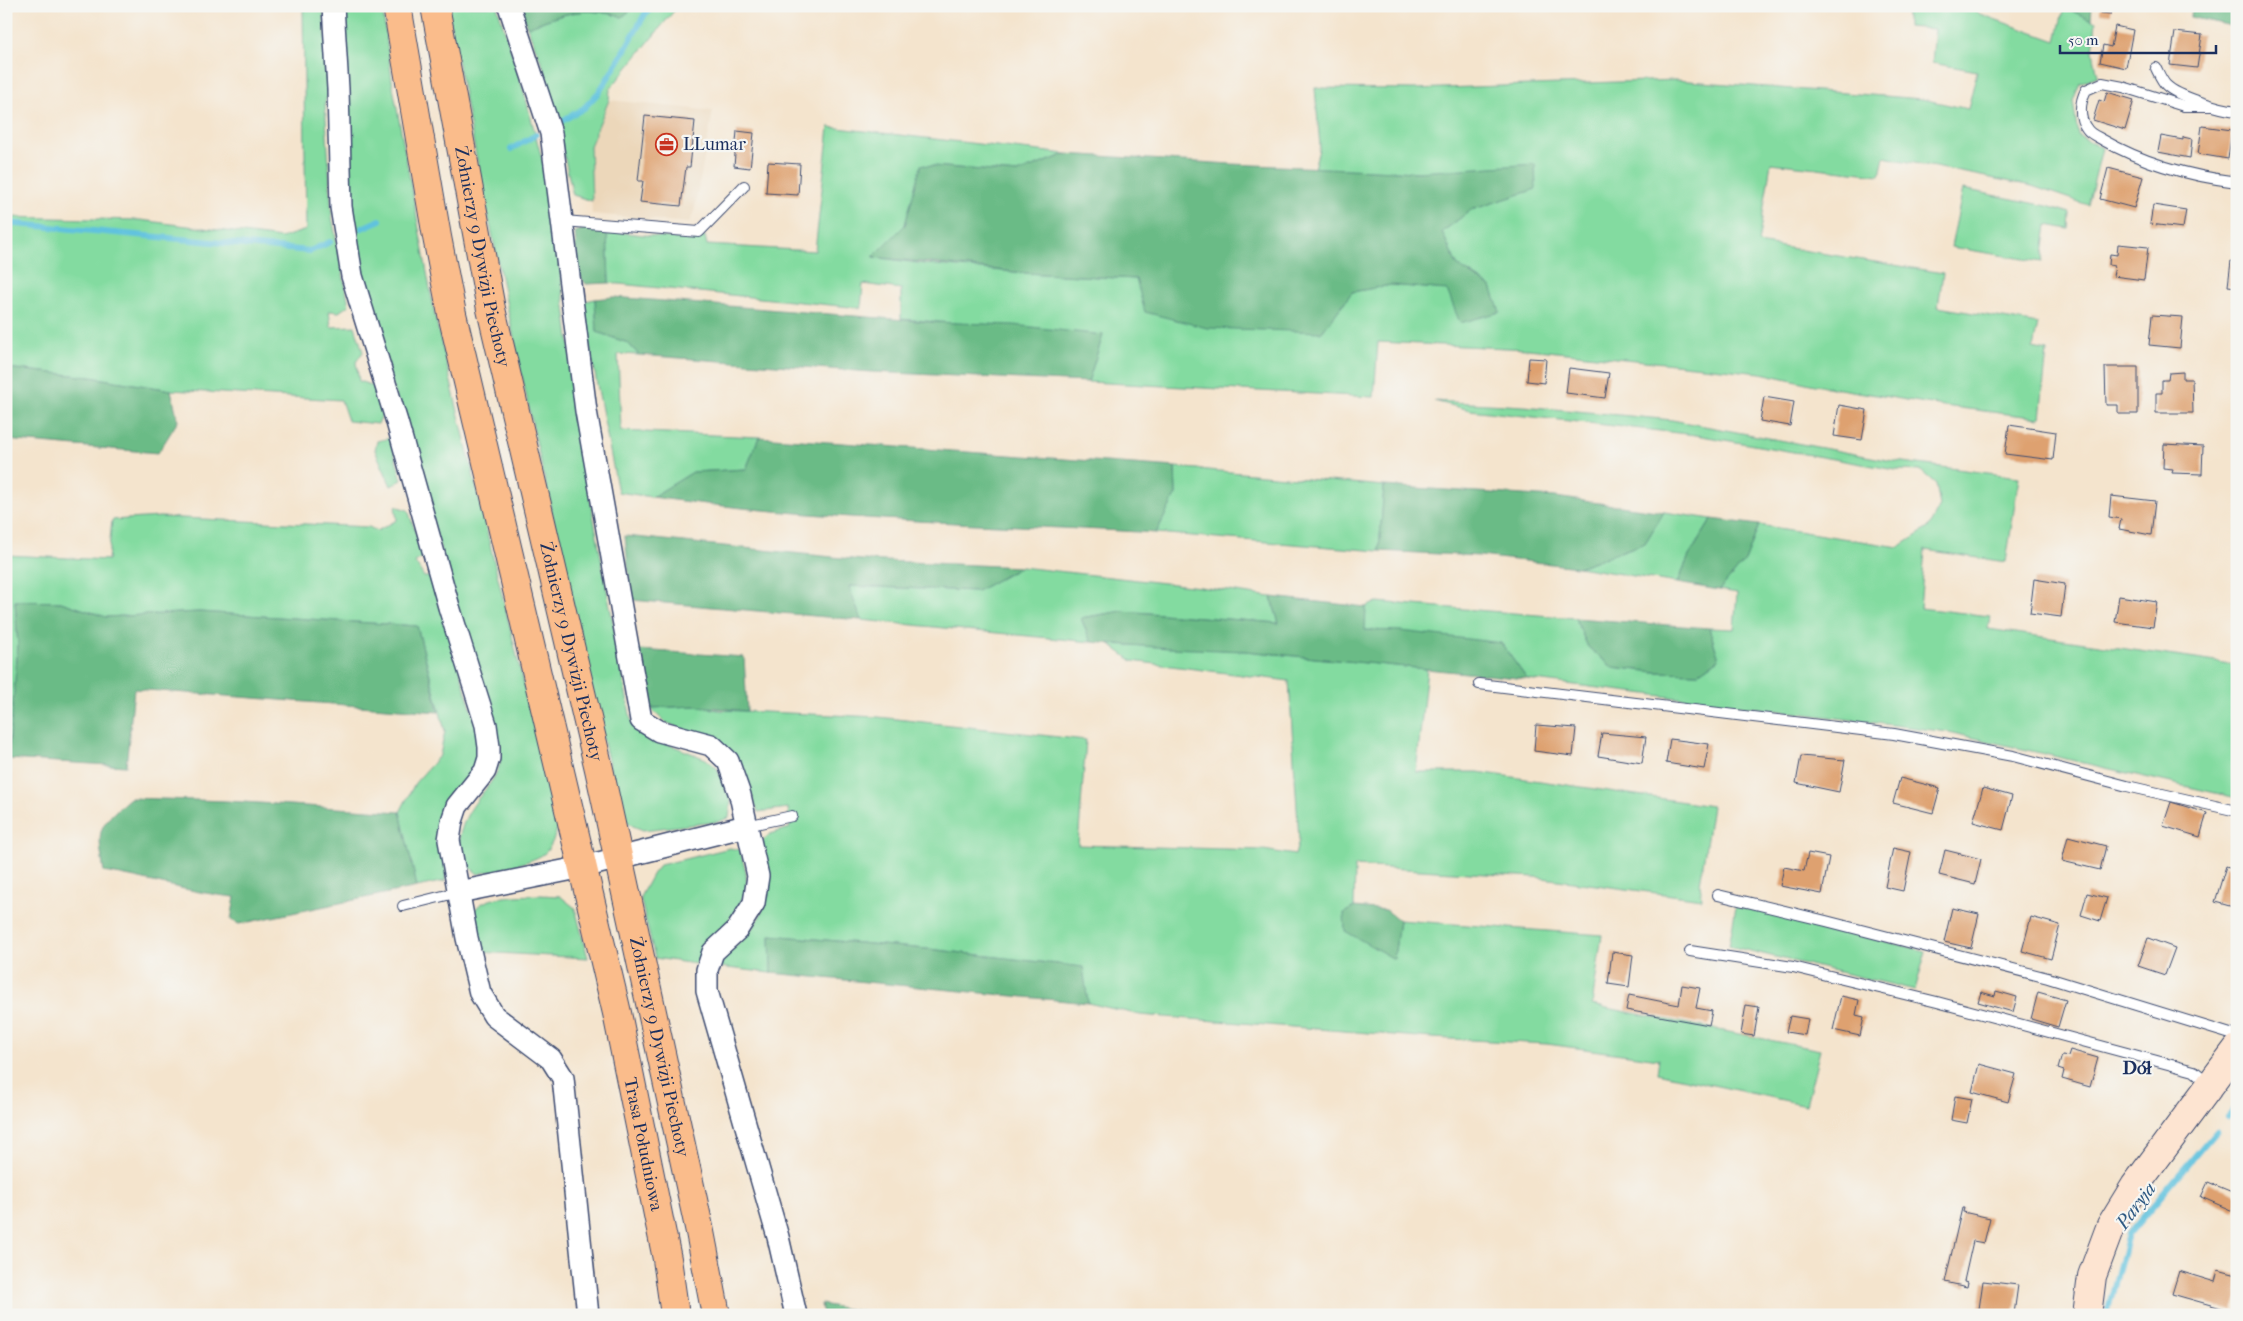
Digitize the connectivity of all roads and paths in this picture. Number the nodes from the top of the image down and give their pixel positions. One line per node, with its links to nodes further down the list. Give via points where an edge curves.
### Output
1 (333, 6): 17 (street, via 341,207 352,276 486,725 490,758 485,771 457,806 452,821 449,840)
2 (397, 6): 16 (highway, Żołnierzy 9 Dywizji Piechoty, via 452,314)
3 (435, 6): 15 (highway, Żołnierzy 9 Dywizji Piechoty, via 491,308)
4 (509, 6): 10 (street, via 552,133)
5 (2156, 68): 6 (lane, via 2167,86)
6 (2212, 106): 7 (lane); 8 (lane, via 2184,106 2102,83 2086,90 2081,114 2087,130 2140,159 2179,173)
7 (2237, 111)
8 (2237, 182)
9 (744, 186): 10 (lane, via 699,232)
10 (564, 220): 14 (street, via 586,411 641,720 659,731 711,745 728,761)
11 (1479, 684): 12 (lane, via 1894,734 2013,756)
12 (2237, 811)
13 (792, 816): 14 (lane)
14 (746, 826): 15 (street); 28 (street, via 758,876 754,903 737,930 713,952 707,970 707,991 778,1237)
15 (618, 857): 16 (street); 25 (highway, Żołnierzy 9 Dywizji Piechoty)
16 (583, 867): 17 (street); 21 (highway, Żołnierzy 9 Dywizji Piechoty)
17 (459, 892): 19 (lane); 26 (street, via 480,993 494,1016 551,1059 563,1078)
18 (1718, 895): 22 (lane, via 2048,978)
19 (403, 906)
20 (1690, 951): 24 (lane, via 1794,967 1936,1002 2194,1072)
21 (608, 975): 27 (highway, Trasa Południowa, via 667,1259)
22 (2237, 1036)
23 (2237, 1049): 24 (street)
24 (2211, 1085): 29 (street, via 2135,1186 2111,1225 2092,1276)
25 (714, 1305)
26 (588, 1315)
27 (675, 1315)
28 (796, 1315)
29 (2087, 1315)

